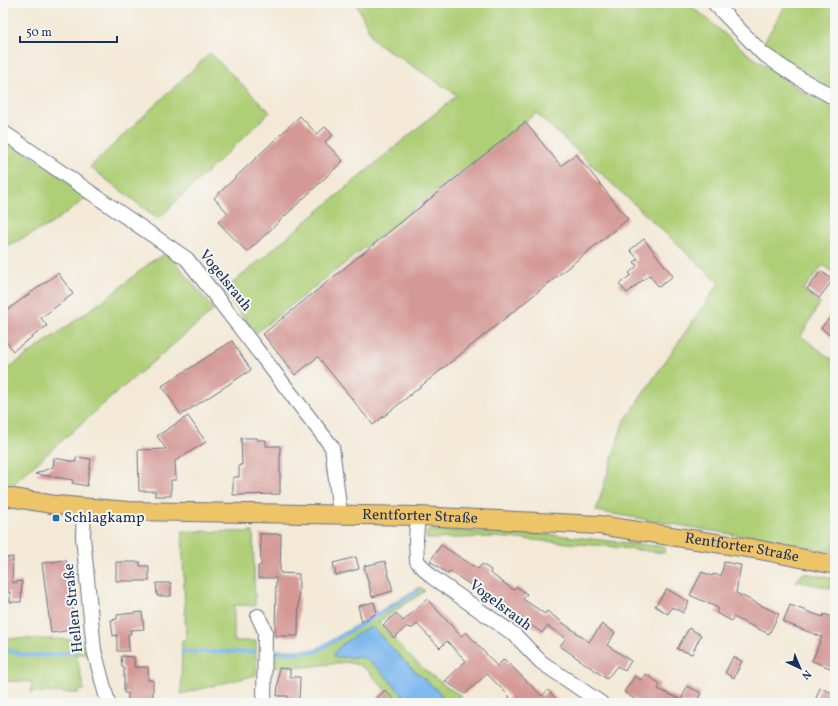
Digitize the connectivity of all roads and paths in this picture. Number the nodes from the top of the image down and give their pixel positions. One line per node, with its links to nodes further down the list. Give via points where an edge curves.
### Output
1 (714, 3): 2 (street, via 762,53 797,77)
2 (835, 98)
3 (3, 132): 6 (street, Vogelsrauh, via 187,259 332,447)
4 (3, 496): 5 (main road, Rentforter Straße)
5 (84, 508): 6 (main road, Rentforter Straße, via 177,513); 10 (street, Hellen Straße, via 83,537 94,650)
6 (340, 514): 7 (main road, Rentforter Straße)
7 (418, 516): 8 (main road, Rentforter Straße, via 599,525 755,549); 12 (street, Vogelsrauh, via 417,561 432,577 515,635 541,662)
8 (835, 565)
9 (258, 616): 11 (street, via 265,631)
10 (108, 703)
11 (264, 703)
12 (601, 703)

